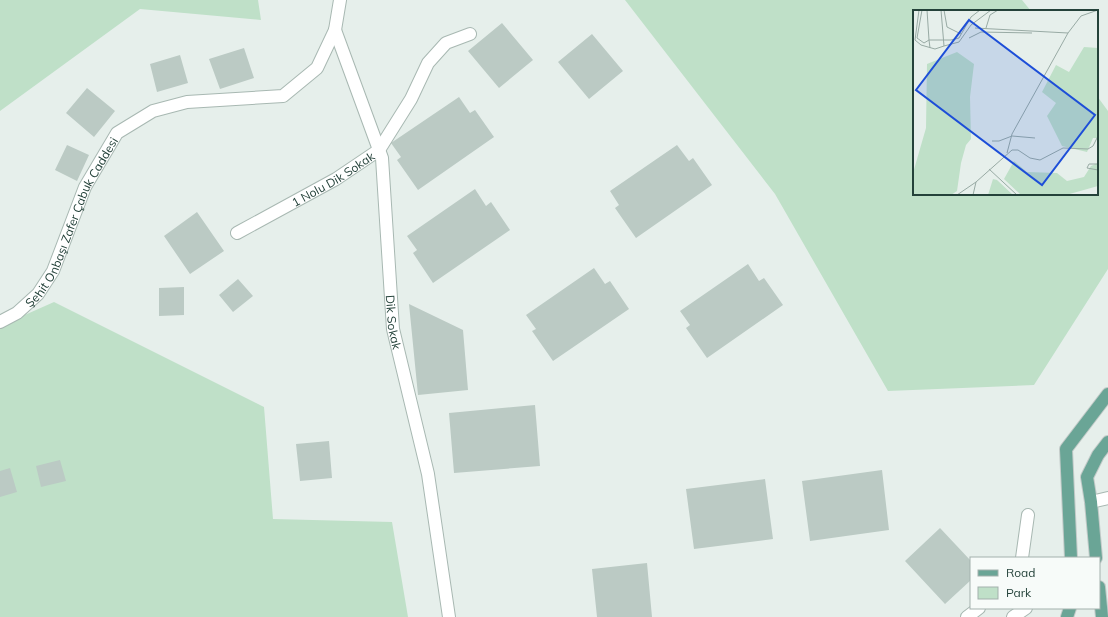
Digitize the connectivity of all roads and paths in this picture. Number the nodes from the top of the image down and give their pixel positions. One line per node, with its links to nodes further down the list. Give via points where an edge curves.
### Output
1 (340, 0): 2 (street, Şehit Onbaşı Zafer Çabuk Caddesi)
2 (335, 30): 4 (street, Dik Sokak); 6 (street, Şehit Onbaşı Zafer Çabuk Caddesi, via 317,68 283,96 187,102 153,111 117,133 85,187 53,271 38,294 17,313)
3 (470, 34): 4 (street, 1 Nolu Dik Sokak, via 446,43 428,63 411,99)
4 (379, 150): 5 (street, 1 Nolu Dik Sokak, via 336,179); 18 (street, Dik Sokak, via 382,158 393,329 428,474)
5 (237, 233)
6 (0, 322)
7 (1108, 394): 13 (main road, via 1066,449)
8 (1108, 442): 10 (main road, via 1086,476)
9 (1108, 498): 10 (street)
10 (1091, 502): 14 (main road)
11 (1028, 514): 12 (street)
12 (1022, 557)
13 (1071, 557)
14 (1096, 557)
15 (1100, 597): 21 (main road)
16 (978, 609): 19 (street)
17 (1025, 609): 20 (street)
18 (449, 617)
19 (967, 617)
20 (1013, 617)
21 (1102, 617)

